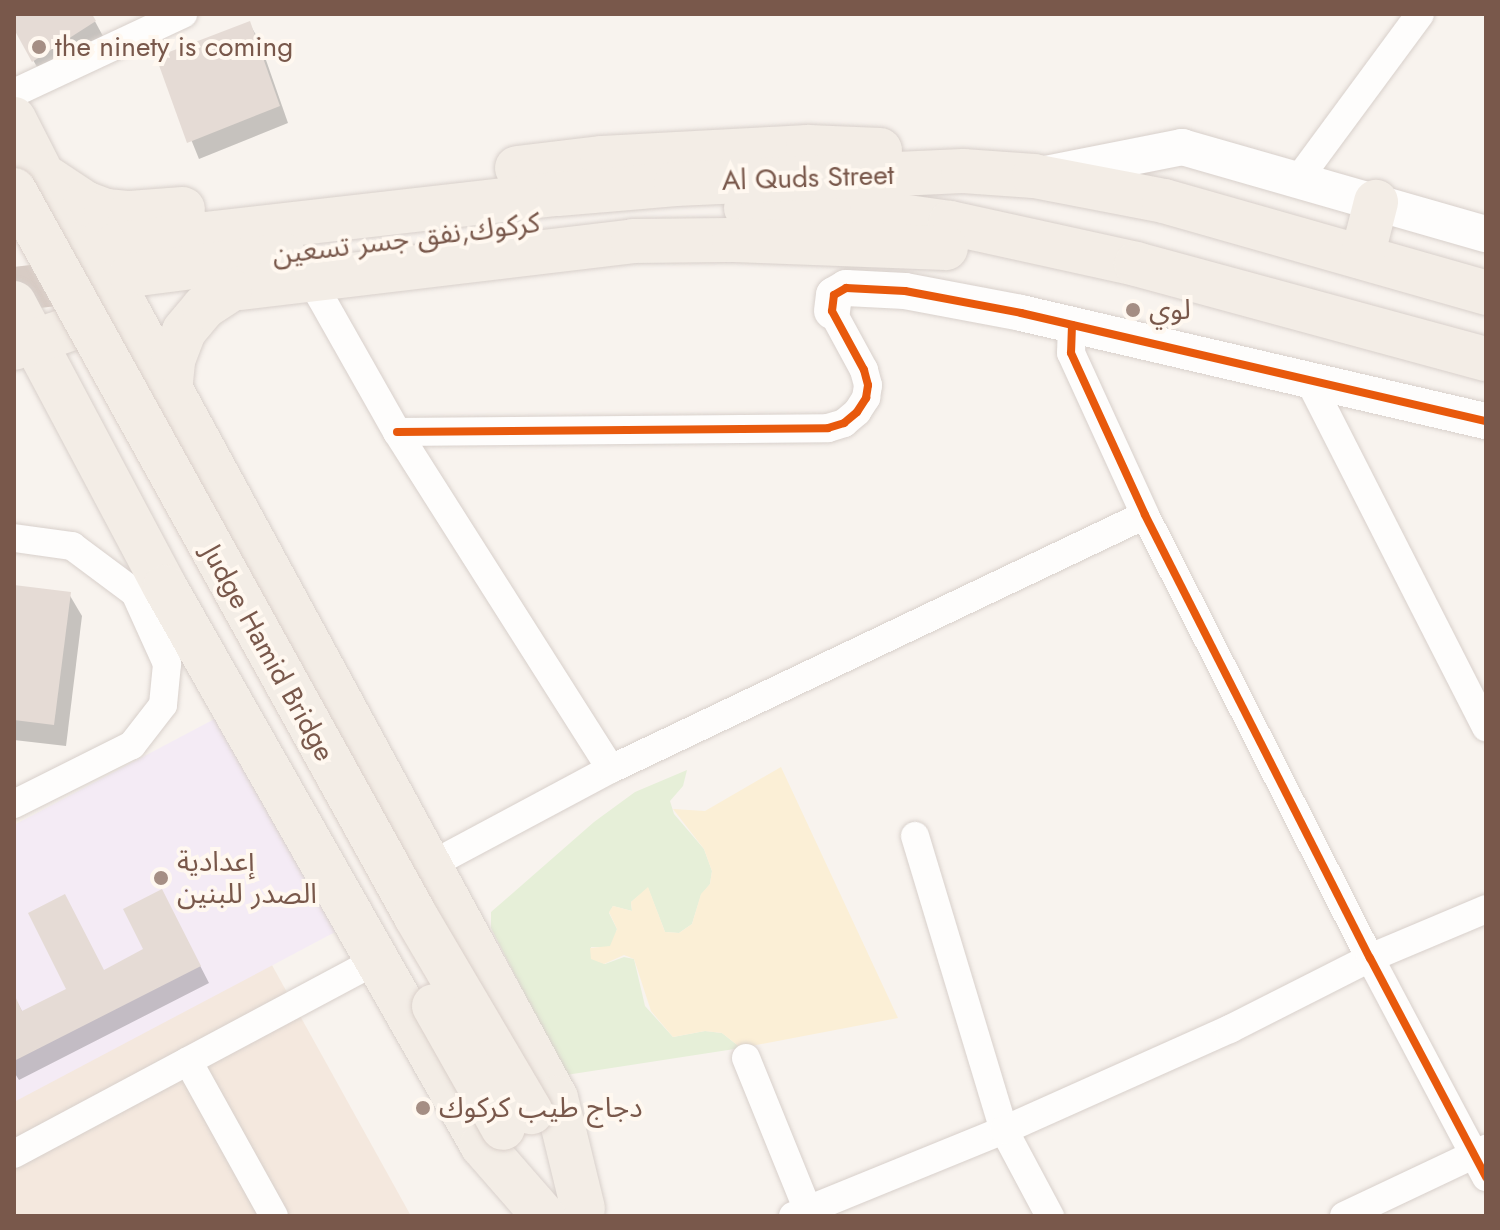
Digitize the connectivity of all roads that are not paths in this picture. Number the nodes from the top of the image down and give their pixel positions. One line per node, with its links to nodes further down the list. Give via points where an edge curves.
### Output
1 (183, 14): 3 (street)
2 (1420, 14): 7 (street)
3 (14, 93)
4 (14, 119): 8 (main road)
5 (963, 171): 6 (main road, Al Quds Street); 8 (main road, via 899,151 726,151 602,158 130,213 106,211); 9 (main road, Al Quds Street)
6 (1034, 176): 7 (street, via 1182,147); 14 (main road, Al Quds Street, via 1164,201)
7 (1297, 181): 10 (street)
8 (28, 182): 15 (main road); 40 (main road, Judge Hamid Bridge, bridge)
9 (679, 197): 13 (main road, Al Quds Street, via 950,223); 15 (main road, Al Quds Street)
10 (1376, 202): 11 (street); 14 (main road)
11 (1486, 234)
12 (14, 252): 40 (main road, Judge Hamid Bridge, bridge, via 112,433)
13 (1076, 253): 16 (main road, via 633,241); 23 (main road, Al Quds Street, via 1151,268)
14 (1362, 257): 18 (main road, Al Quds Street)
15 (125, 276): 17 (main road); 22 (main road); 25 (main road)
16 (311, 280): 17 (main road); 27 (street)
17 (230, 290): 25 (main road, via 204,307 184,331 173,360)
18 (1486, 293)
19 (14, 303): 22 (main road)
20 (832, 311): 21 (street, via 834,295 846,288 905,291); 27 (street, via 868,385 857,412 828,428)
21 (1072, 325): 24 (street); 28 (street, via 1071,353)
22 (21, 349): 37 (main road, via 63,395)
23 (1486, 359)
24 (1308, 378): 26 (street); 30 (street)
25 (170, 391): 34 (main road)
26 (1486, 421)
27 (397, 432): 31 (street)
28 (1145, 515): 31 (street); 36 (street)
29 (14, 538): 32 (street, via 72,546 135,593 167,664 163,705 132,745)
30 (1486, 727)
31 (611, 769): 34 (street)
32 (14, 804)
33 (915, 836): 41 (street)
34 (429, 866): 44 (main road, via 556,1098)
35 (1486, 909): 36 (street)
36 (1370, 958): 41 (street, via 1230,1029); 43 (street)
37 (377, 960): 39 (street); 44 (main road, via 482,1145)
38 (746, 1058): 45 (street)
39 (188, 1061): 42 (street); 46 (street)
40 (517, 1120): 44 (main road)
41 (1004, 1130): 45 (street); 47 (street)
42 (14, 1154)
43 (1482, 1161): 48 (street)
44 (565, 1214)
45 (804, 1215)
46 (274, 1216)
47 (1050, 1216)
48 (1344, 1216)

